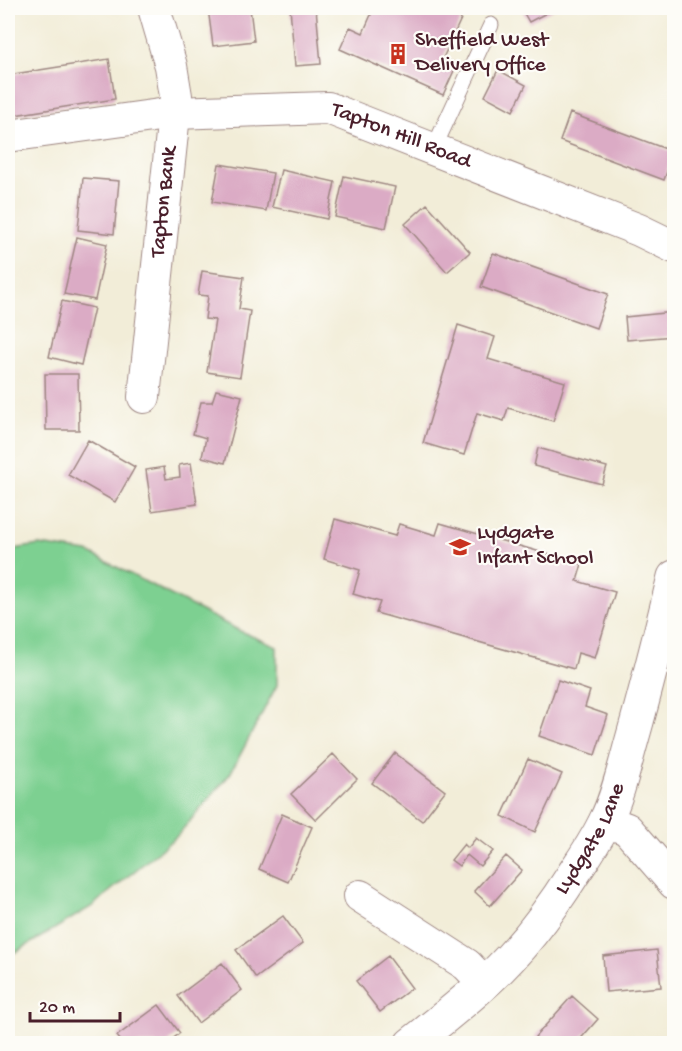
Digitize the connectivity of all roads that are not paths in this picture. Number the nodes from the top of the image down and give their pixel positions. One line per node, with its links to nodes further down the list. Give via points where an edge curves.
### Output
1 (154, 8): 3 (street, Tapton Bank, via 171,66 176,96)
2 (491, 25): 5 (lane)
3 (174, 113): 4 (street, Tapton Hill Road); 5 (street, Tapton Hill Road, via 328,108); 7 (street, Tapton Bank)
4 (8, 136)
5 (433, 150): 6 (street, Tapton Hill Road)
6 (675, 247)
7 (144, 397)
8 (675, 577): 9 (street, Lydgate Lane, via 628,753)
9 (605, 821): 10 (street, via 627,829); 12 (street, Lydgate Lane, via 553,905)
10 (675, 883)
11 (360, 896): 12 (street, via 467,965)
12 (484, 984): 13 (street, Lydgate Lane)
13 (411, 1044)

